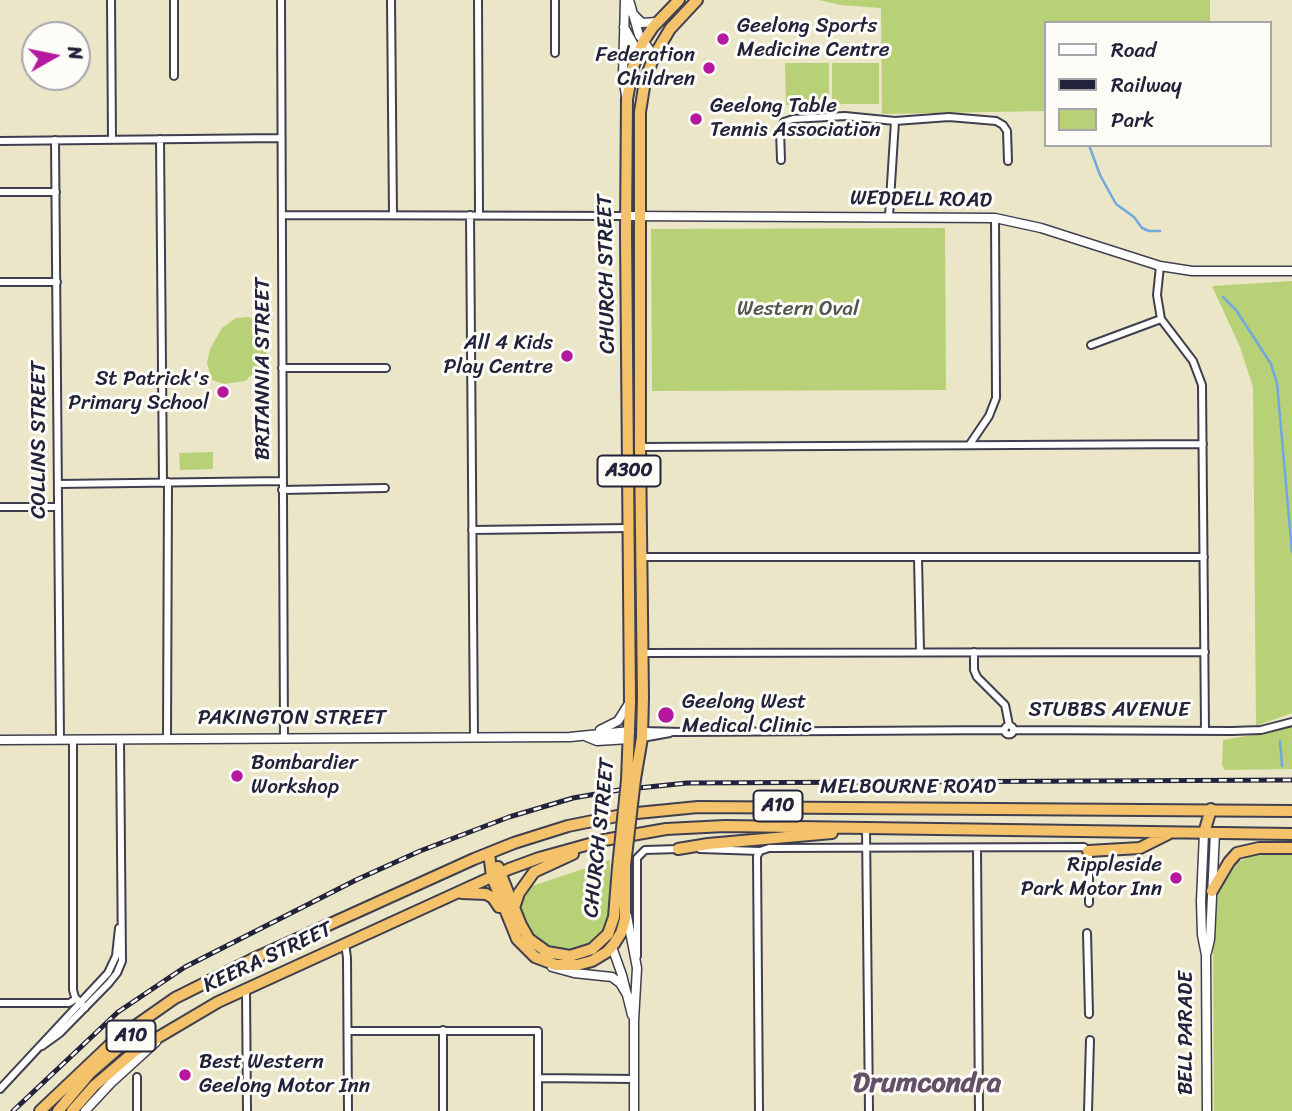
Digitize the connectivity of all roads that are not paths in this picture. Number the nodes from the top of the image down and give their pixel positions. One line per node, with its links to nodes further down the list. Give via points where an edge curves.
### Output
1 (111, 0): 22 (street)
2 (174, 0): 16 (street)
3 (281, 0): 19 (street, BRITANNIA STREET)
4 (391, 0): 30 (street)
5 (478, 0): 28 (street)
6 (555, 0): 14 (street)
7 (627, 0): 10 (street); 12 (street)
8 (679, 0): 11 (highway, A300)
9 (697, 0): 15 (highway, A300, via 670,29)
10 (631, 10): 11 (street, via 642,23); 13 (street)
11 (658, 21): 13 (highway, A300)
12 (623, 25): 13 (street, via 632,44); 17 (street)
13 (641, 46): 15 (street); 17 (highway, CHURCH STREET / A300)
14 (555, 53)
15 (654, 56): 33 (highway, CHURCH STREET / A300, via 640,112)
16 (174, 76)
17 (627, 98): 32 (highway, CHURCH STREET / A300)
18 (895, 121): 24 (street, via 845,116 784,122); 25 (street, via 989,119 1007,131); 34 (street)
19 (281, 138): 20 (street); 29 (street, BRITANNIA STREET)
20 (160, 139): 22 (street); 48 (street)
21 (55, 140): 22 (street); 23 (street); 27 (street, COLLINS STREET)
22 (112, 140)
23 (0, 141)
24 (781, 160)
25 (1008, 161)
26 (0, 192): 27 (street)
27 (56, 192): 39 (street, COLLINS STREET)
28 (480, 214): 31 (street); 32 (street)
29 (282, 215): 30 (street); 42 (street, BRITANNIA STREET)
30 (393, 215): 31 (street)
31 (470, 215): 55 (street)
32 (626, 216): 33 (street, WEDDELL ROAD); 54 (highway, CHURCH STREET / A300)
33 (639, 216): 34 (street, WEDDELL ROAD); 46 (highway, CHURCH STREET / A300)
34 (890, 216): 35 (street, WEDDELL ROAD)
35 (995, 218): 36 (street, WEDDELL ROAD); 44 (street, via 996,398)
36 (1160, 266): 37 (street, WEDDELL ROAD, via 1192,271); 40 (street, via 1157,295)
37 (1292, 271)
38 (0, 282): 39 (street)
39 (57, 282): 49 (street, COLLINS STREET)
40 (1161, 319): 41 (street); 45 (street, via 1200,374)
41 (1091, 345)
42 (282, 368): 43 (street); 47 (street, BRITANNIA STREET)
43 (386, 368)
44 (970, 444): 45 (street); 46 (street)
45 (1203, 444): 57 (street)
46 (640, 447): 56 (highway, CHURCH STREET / A300)
47 (282, 481): 48 (street); 51 (street, BRITANNIA STREET)
48 (165, 483): 49 (street); 71 (street)
49 (58, 484): 53 (street, COLLINS STREET)
50 (385, 488): 51 (street)
51 (282, 490): 72 (street, BRITANNIA STREET)
52 (0, 507): 53 (street)
53 (58, 507): 74 (street, COLLINS STREET)
54 (629, 528): 55 (street); 63 (highway, CHURCH STREET / A300)
55 (472, 530): 70 (street)
56 (642, 557): 58 (street); 62 (highway, CHURCH STREET / A300)
57 (1204, 557): 58 (street); 61 (street)
58 (918, 558): 59 (street)
59 (920, 651): 60 (street); 62 (street)
60 (974, 652): 61 (street); 65 (street, via 977,677 1005,705)
61 (1205, 652): 66 (street)
62 (643, 653): 67 (highway, CHURCH STREET / A300)
63 (630, 703): 68 (street, via 616,723); 69 (highway, CHURCH STREET / A300)
64 (1292, 722): 66 (street, STUBBS AVENUE, via 1261,730)
65 (1009, 729): 66 (street, STUBBS AVENUE); 67 (street, STUBBS AVENUE)
66 (1205, 731)
67 (642, 735): 69 (highway, PAKINGTON STREET); 77 (highway, CHURCH STREET / A300)
68 (584, 736): 69 (street, PAKINGTON STREET, via 597,741); 70 (street, PAKINGTON STREET)
69 (629, 736): 77 (highway, CHURCH STREET / A300)
70 (474, 737): 72 (street, PAKINGTON STREET)
71 (167, 739): 72 (street, PAKINGTON STREET); 76 (street, PAKINGTON STREET)
72 (284, 739)
73 (0, 740): 74 (street, PAKINGTON STREET)
74 (60, 740): 75 (street, PAKINGTON STREET)
75 (73, 740): 76 (street, PAKINGTON STREET); 113 (street, via 73,990)
76 (120, 740): 113 (street, via 123,942 118,961)
77 (631, 779): 92 (highway, CHURCH STREET / A300, bridge)
78 (1211, 809): 79 (highway, MELBOURNE ROAD / A10); 82 (highway, BELL PARADE); 91 (highway, MELBOURNE ROAD / A10, via 680,808 589,821)
79 (1292, 811)
80 (866, 828): 81 (highway, MELBOURNE ROAD / A10); 84 (highway, MELBOURNE ROAD / A10, via 695,827); 85 (street); 87 (highway)
81 (1170, 833): 82 (highway, MELBOURNE ROAD / A10); 89 (highway, via 1140,848)
82 (1209, 833): 83 (highway, MELBOURNE ROAD / A10); 94 (street, BELL PARADE); 104 (street, BELL PARADE, via 1202,923)
83 (1292, 834)
84 (604, 840): 93 (highway, MELBOURNE ROAD / A10); 98 (highway, via 536,871 517,895)
85 (866, 848): 88 (street); 90 (street); 135 (street)
86 (1292, 848): 94 (highway, via 1237,853)
87 (678, 849): 90 (street); 106 (street, via 649,849 638,857)
88 (977, 849): 89 (street); 136 (street)
89 (1088, 850): 97 (street)
90 (760, 851): 134 (street)
91 (489, 853): 93 (highway, CHURCH STREET); 109 (highway, KEERA STREET / A10)
92 (622, 866): 95 (highway, CHURCH STREET / A300); 100 (highway, CHURCH STREET / A300)
93 (497, 875): 96 (highway, KEERA STREET / A10); 98 (highway, CHURCH STREET); 99 (highway, CHURCH STREET)
94 (1212, 891): 104 (street, BELL PARADE)
95 (625, 892): 103 (highway, CHURCH STREET / A300, via 624,926); 106 (street)
96 (449, 896): 99 (highway, via 486,894 495,900); 102 (highway, KEERA STREET / A10)
97 (1089, 903)
98 (516, 911): 100 (highway, CHURCH STREET, via 529,939 554,954 585,952 602,942)
99 (510, 926): 105 (highway, CHURCH STREET)
100 (610, 930): 103 (highway)
101 (1087, 933): 114 (street)
102 (345, 943): 110 (highway, KEERA STREET / A10); 117 (street)
103 (612, 947): 105 (highway, CHURCH STREET, via 577,965 556,965); 108 (street)
104 (1206, 954): 138 (street, BELL PARADE)
105 (535, 957): 107 (street, via 566,971)
106 (637, 968): 108 (street); 115 (street)
107 (606, 975): 108 (street); 111 (street, via 618,981)
108 (622, 975): 111 (street)
109 (218, 976): 124 (highway, via 140,1020); 125 (highway, A10, via 138,1030 90,1073)
110 (246, 989): 118 (highway, KEERA STREET / A10); 129 (street)
111 (629, 998): 115 (street)
112 (0, 1003): 113 (street)
113 (80, 1003): 123 (street, via 60,1033)
114 (1089, 1014)
115 (634, 1021): 122 (street)
116 (443, 1030): 117 (street); 121 (street, via 538,1031); 131 (street)
117 (348, 1031): 130 (street)
118 (165, 1033): 126 (highway, A10, via 122,1061); 127 (street, KEERA STREET)
119 (1090, 1040): 137 (street)
120 (136, 1076): 128 (street)
121 (538, 1078): 122 (street); 132 (street)
122 (634, 1079): 133 (street)
123 (0, 1089)
124 (40, 1111)
125 (58, 1111)
126 (72, 1111)
127 (85, 1111)
128 (138, 1111)
129 (247, 1111)
130 (348, 1111)
131 (443, 1111)
132 (538, 1111)
133 (634, 1111)
134 (759, 1111)
135 (869, 1111)
136 (979, 1111)
137 (1088, 1111)
138 (1206, 1111)

